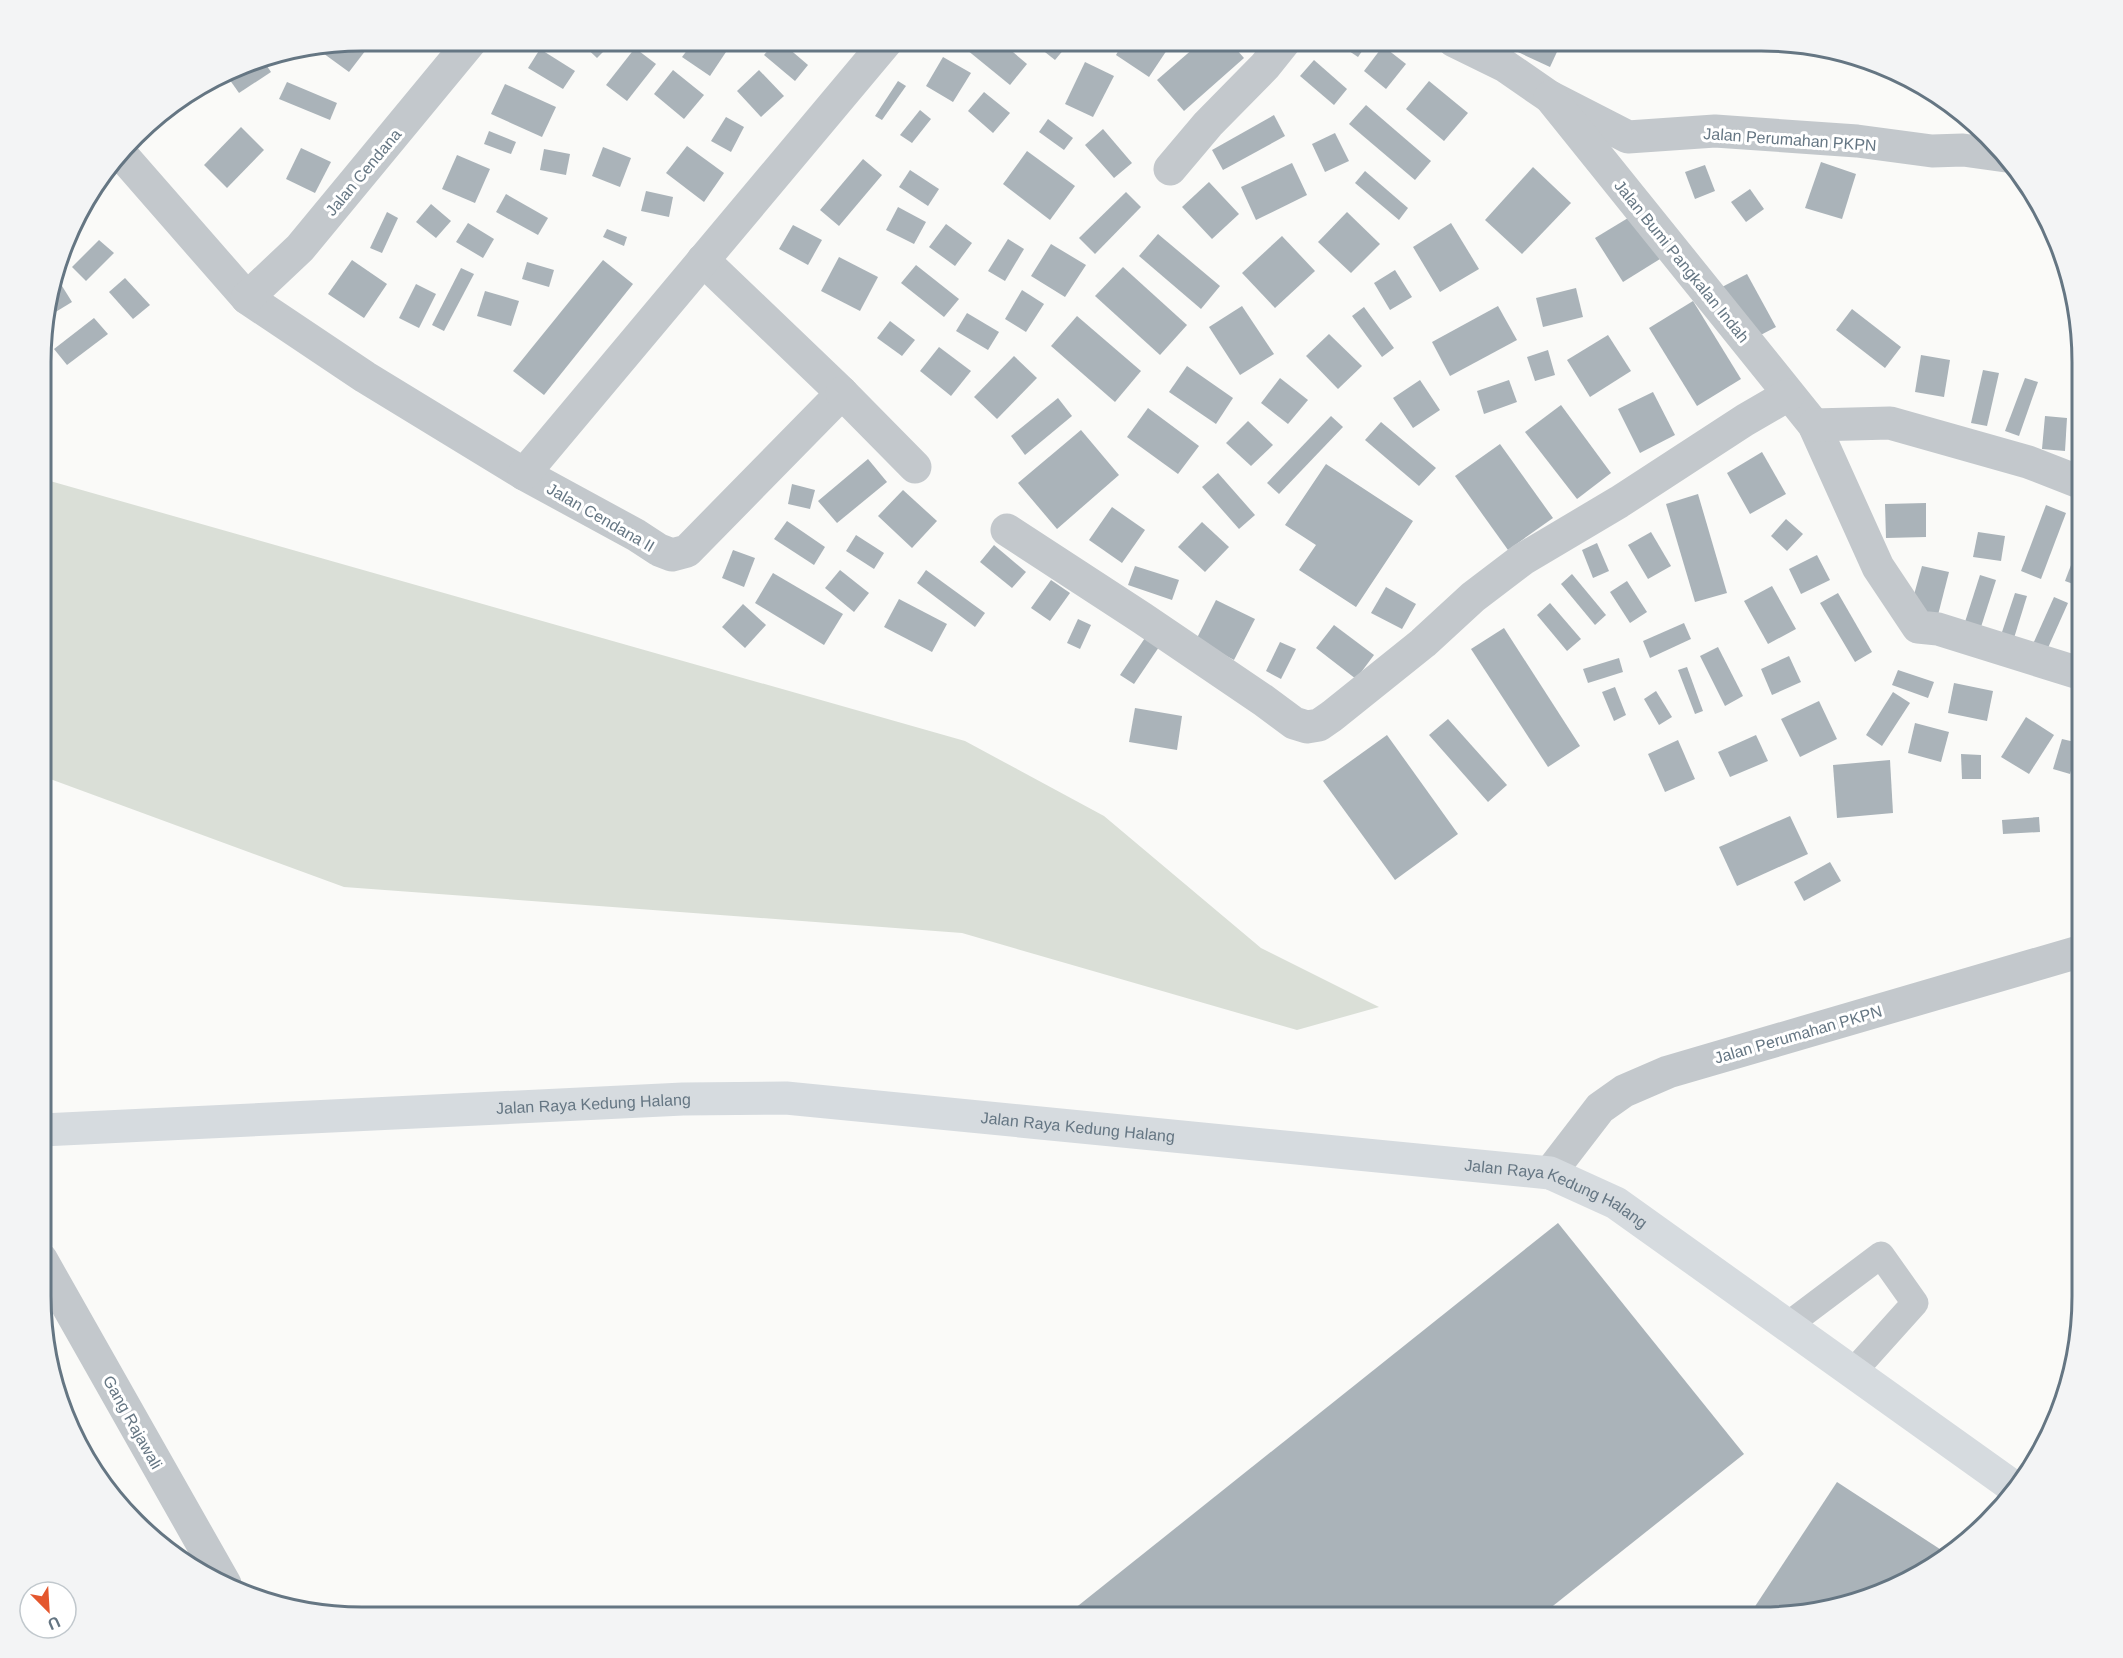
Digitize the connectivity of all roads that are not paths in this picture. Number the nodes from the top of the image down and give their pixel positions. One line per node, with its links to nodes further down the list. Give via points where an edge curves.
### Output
1 (462, 51): 10 (street, Jalan Cendana, via 300,248)
2 (879, 51): 9 (street)
3 (1277, 51): 8 (street)
4 (1474, 51): 5 (street, Jalan Perumahan PKPN, via 1505,66)
5 (1550, 97): 6 (street, Jalan Perumahan PKPN, via 1628,137 1715,131); 12 (street, Jalan Bumi Pangkalan Indah)
6 (1992, 154)
7 (126, 160): 10 (street)
8 (1170, 169)
9 (703, 260): 11 (street); 15 (street)
10 (247, 298): 15 (street, via 364,377)
11 (842, 393): 14 (street); 15 (street, Jalan Cendana II, via 687,551 672,555)
12 (1788, 395): 13 (street, Jalan Bumi Pangkalan Indah); 17 (street, via 1523,559 1319,725 1294,723)
13 (1814, 425): 16 (street, via 1890,423 2028,462); 18 (street, Jalan Bumi Pangkalan Indah, via 1878,567 1918,627 1938,629)
14 (915, 467)
15 (524, 474)
16 (2072, 479)
17 (1007, 530)
18 (2072, 671)
19 (2072, 954): 21 (street, Jalan Perumahan PKPN, via 1668,1072 1624,1091 1600,1108)
20 (51, 1130): 21 (main road, Jalan Raya Kedung Halang, via 683,1099 786,1098)
21 (1550, 1173): 23 (main road, Jalan Raya Kedung Halang, via 1616,1203)
22 (51, 1277): 26 (street, Gang Rajawali)
23 (1788, 1325): 24 (main road, Jalan Raya Kedung Halang); 24 (lane, via 1881,1256 1915,1303)
24 (1853, 1372): 25 (main road, Jalan Raya Kedung Halang)
25 (2009, 1484)
26 (218, 1571)

